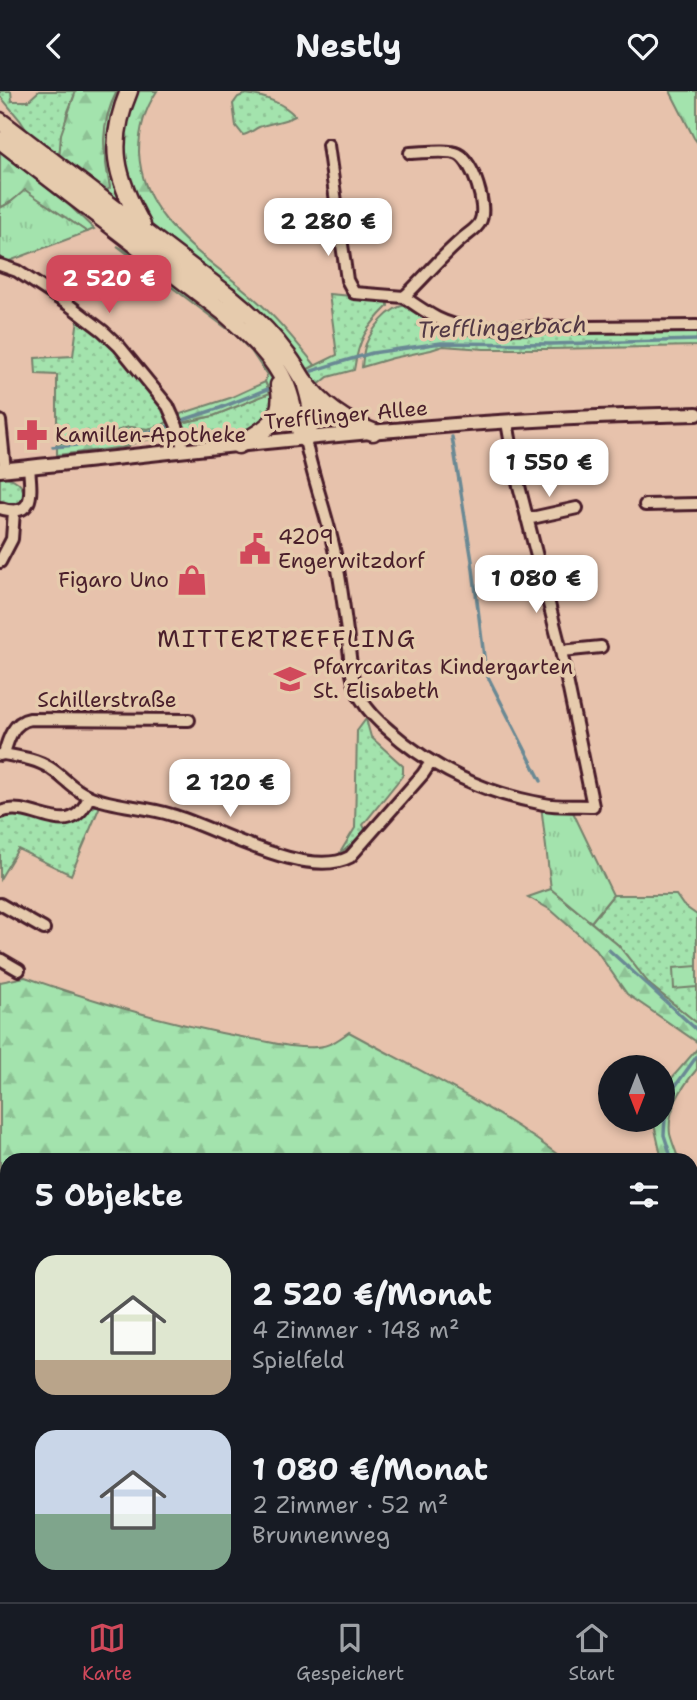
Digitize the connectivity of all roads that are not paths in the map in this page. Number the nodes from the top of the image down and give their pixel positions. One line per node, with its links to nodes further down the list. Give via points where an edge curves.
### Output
1 (129, 91): 6 (highway, via 117,127 117,164)
2 (0, 121): 6 (highway)
3 (0, 140): 10 (highway, via 225,313)
4 (328, 145): 8 (street, via 350,287 354,293)
5 (410, 153): 8 (street, via 460,154 474,172 483,214 472,231)
6 (146, 232): 11 (highway, via 250,314)
7 (0, 265): 18 (street, via 69,305 120,346 163,398)
8 (404, 297): 9 (street, via 442,321 472,328)
9 (697, 326)
10 (270, 360): 16 (highway, via 287,386 297,428); 17 (highway, via 281,389 278,415 263,431)
11 (305, 383): 15 (highway, via 329,409); 16 (highway, via 312,420)
12 (697, 414): 14 (main road, Trefflinger Allee)
13 (0, 421): 20 (street)
14 (507, 422): 15 (main road, Trefflinger Allee); 26 (street)
15 (373, 432): 16 (main road, Trefflinger Allee)
16 (305, 439): 17 (main road, Trefflinger Allee); 32 (street, via 336,560 355,687 372,714)
17 (238, 445): 18 (main road, Trefflinger Allee)
18 (183, 450): 19 (main road, Trefflinger Allee)
19 (29, 467): 20 (main road, Trefflinger Allee); 25 (street, via 30,499 24,508)
20 (2, 470)
21 (697, 504): 22 (street)
22 (645, 505)
23 (0, 508): 25 (street)
24 (578, 508): 26 (street)
25 (14, 511): 27 (street, via 12,538)
26 (527, 520): 29 (street)
27 (0, 562)
28 (601, 647): 29 (street)
29 (561, 651): 32 (street, via 593,806 546,805 478,785)
30 (189, 720): 31 (street, Schillerstraße, via 22,720)
31 (2, 754): 33 (street, via 33,759)
32 (431, 762): 33 (street, via 350,857 323,864 264,850 169,814)
33 (89, 797): 34 (street, via 81,813 68,820 16,809)
34 (0, 812)
35 (0, 904): 36 (street)
36 (44, 929)
37 (0, 959): 38 (street)
38 (19, 971)

